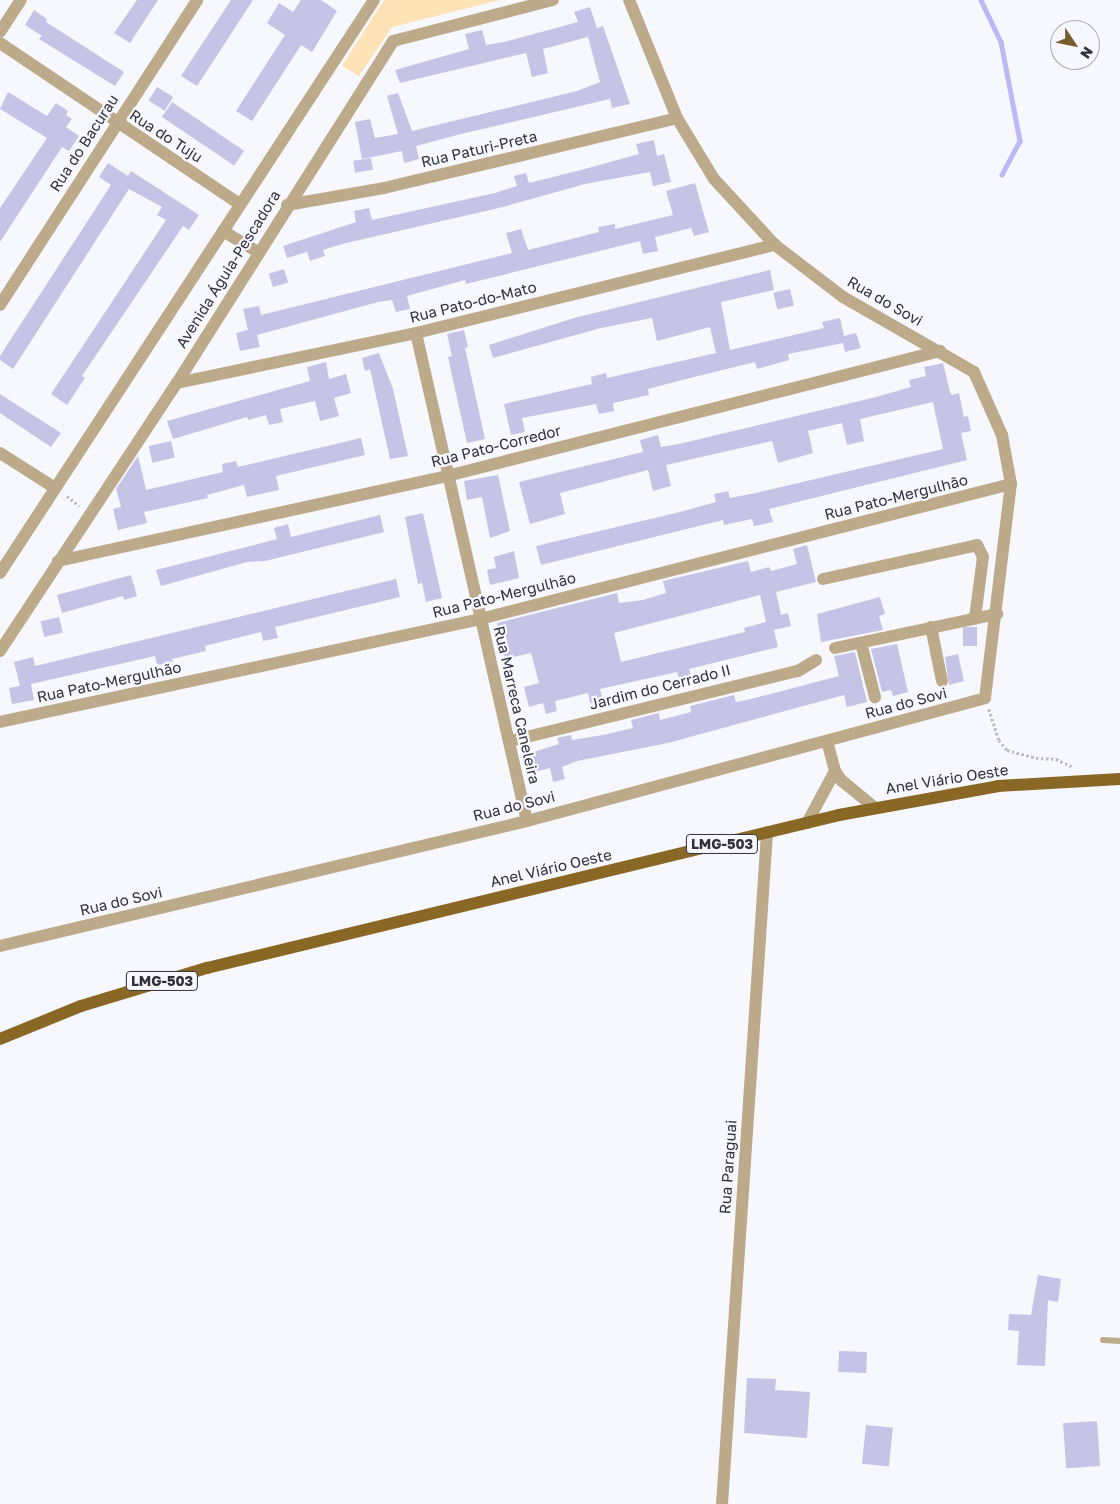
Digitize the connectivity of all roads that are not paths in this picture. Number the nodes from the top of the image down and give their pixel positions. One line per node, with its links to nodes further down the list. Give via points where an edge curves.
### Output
1 (21, 0): 6 (street)
2 (197, 0): 9 (street, Rua do Bacurau)
3 (374, 0): 10 (street, Avenida Águia-Pescadora)
4 (553, 0): 11 (street, Avenida Águia-Pescadora, via 393,41)
5 (628, 0): 8 (street, Rua do Sovi)
6 (0, 32)
7 (0, 43): 9 (street, Rua do Tuju)
8 (677, 118): 11 (street, Rua Paturi-Preta, via 384,188); 13 (street, Rua do Sovi, via 714,179)
9 (117, 123): 10 (street, Rua do Tuju); 15 (street, Rua do Bacurau)
10 (240, 204): 12 (street, Avenida Águia-Pescadora)
11 (287, 205): 14 (street, Avenida Águia-Pescadora)
12 (223, 231): 14 (street); 22 (street, Avenida Águia-Pescadora)
13 (775, 245): 16 (street, Rua Pato-do-Mato); 17 (street, Rua do Sovi, via 843,296)
14 (258, 252): 18 (street, Avenida Águia-Pescadora)
15 (0, 305)
16 (416, 333): 18 (street, Rua Pato-do-Mato); 20 (street, Rua Marreca Caneleira)
17 (940, 351): 20 (street, Rua Pato-Corredor); 21 (street, Rua do Sovi, via 974,372 1002,435)
18 (177, 383): 23 (street, Avenida Águia-Pescadora)
19 (0, 453): 22 (street)
20 (447, 476): 23 (street, Rua Pato-Corredor); 28 (street, Rua Marreca Caneleira)
21 (1011, 484): 26 (street, Rua do Sovi); 28 (street, Rua Pato-Mergulhão)
22 (55, 488): 24 (street, Avenida Águia-Pescadora)
23 (58, 561): 32 (street, Avenida Águia-Pescadora)
24 (0, 573)
25 (823, 579): 27 (street, via 977,545 983,557)
26 (997, 614): 27 (street); 38 (street, Rua do Sovi, via 985,698)
27 (975, 618): 29 (street)
28 (480, 619): 36 (street, Rua Pato-Mergulhão); 37 (street, Rua Marreca Caneleira)
29 (931, 627): 30 (street); 34 (street)
30 (861, 643): 31 (street); 35 (street)
31 (836, 648)
32 (0, 651)
33 (816, 660): 37 (street, Jardim do Cerrado II, via 798,671)
34 (942, 681)
35 (874, 697)
36 (0, 722)
37 (510, 741): 42 (street, Rua Marreca Caneleira)
38 (827, 741): 39 (street); 42 (street, Rua do Sovi)
39 (835, 771): 41 (street); 43 (street)
40 (1120, 779): 41 (main road, Anel Viário Oeste / LMG-503, via 998,786)
41 (875, 808): 43 (main road, Anel Viário Oeste / LMG-503)
42 (527, 820): 45 (street, Rua do Sovi)
43 (807, 823): 44 (main road, Anel Viário Oeste / LMG-503)
44 (768, 833): 46 (main road, Anel Viário Oeste / LMG-503, via 207,968 82,1006); 49 (street, Rua Paraguai)
45 (0, 946)
46 (0, 1039)
47 (1103, 1340): 48 (lane)
48 (1120, 1341)
49 (722, 1504)

